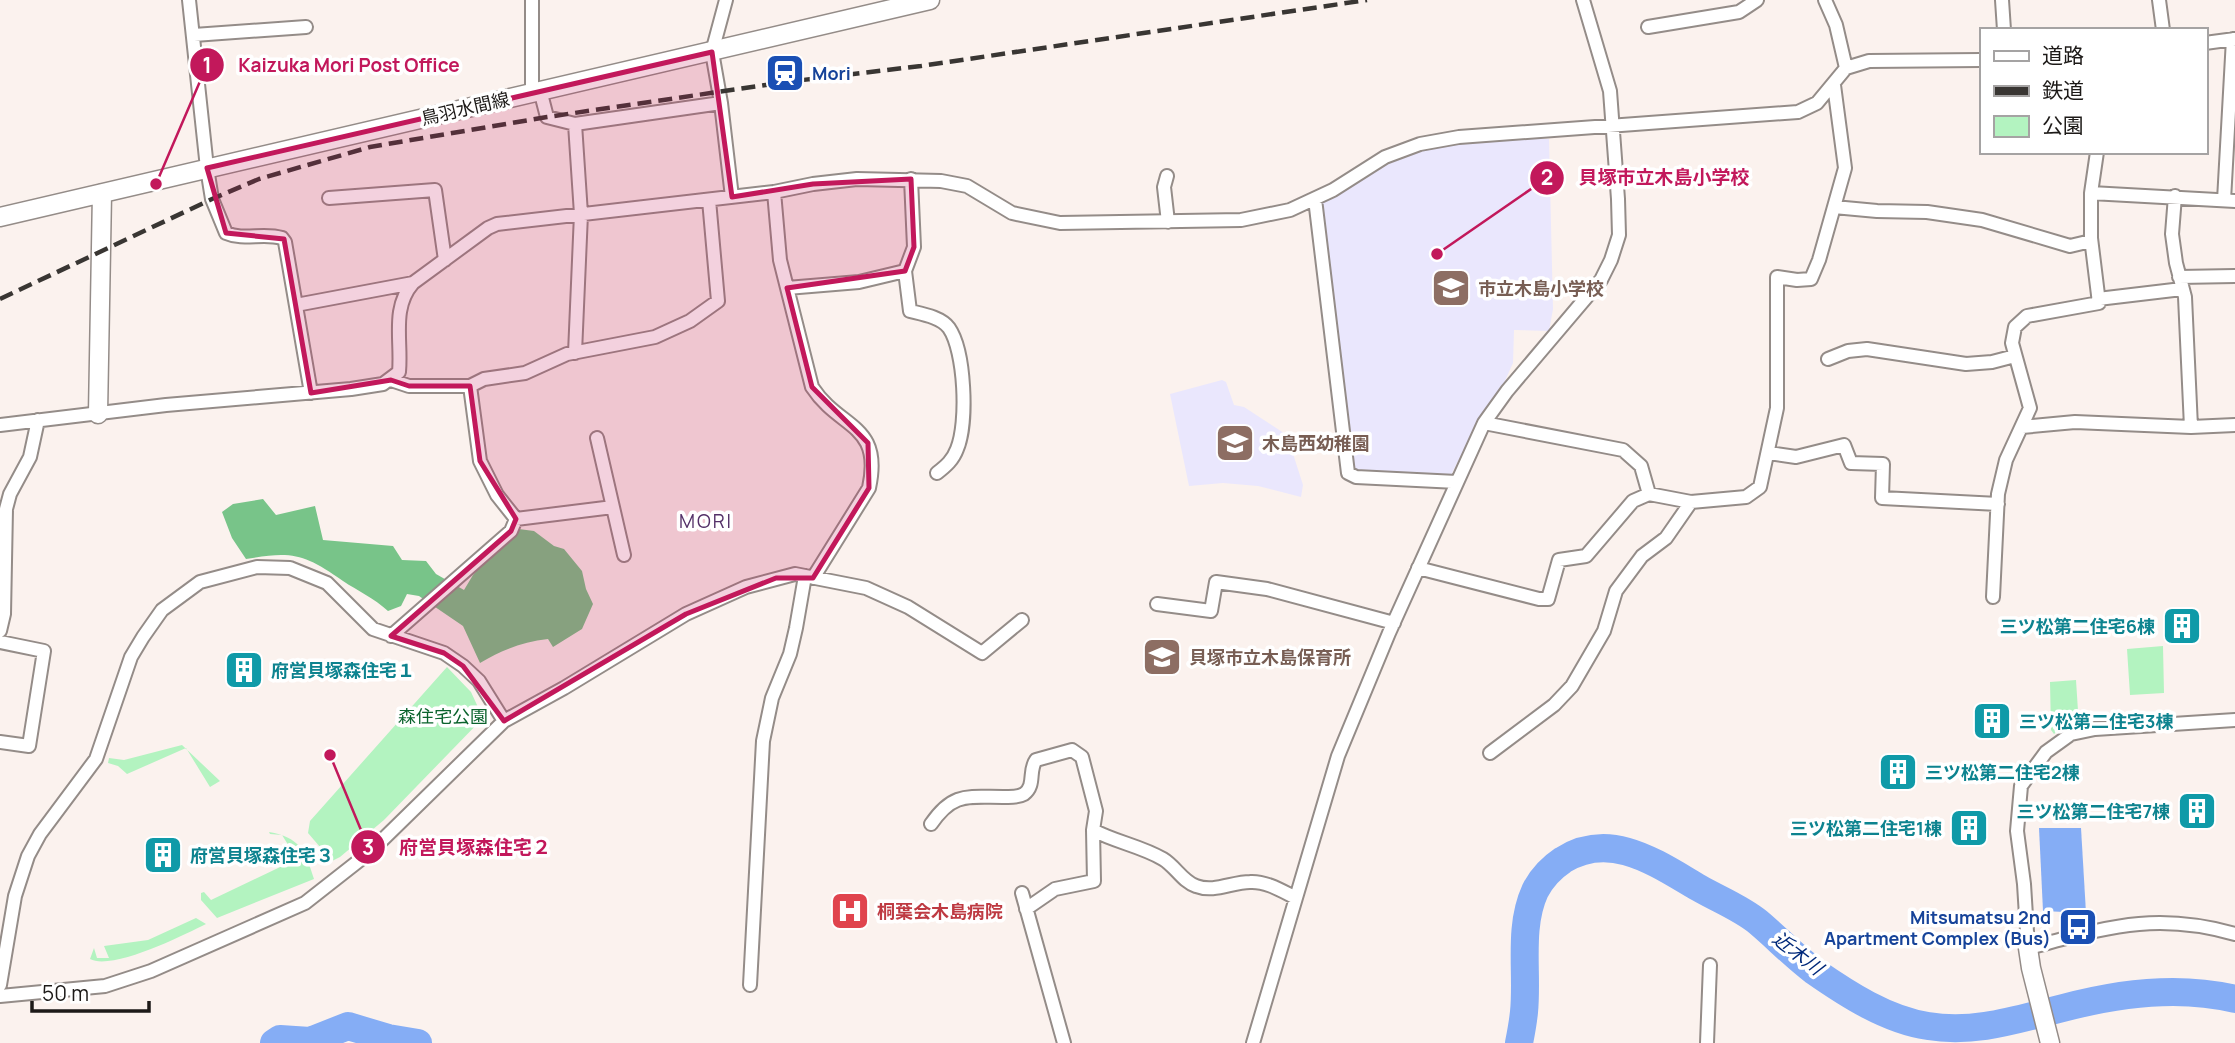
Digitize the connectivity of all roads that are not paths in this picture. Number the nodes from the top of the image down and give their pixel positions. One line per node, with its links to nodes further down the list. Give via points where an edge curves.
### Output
1 (189, 0): 14 (street)
2 (532, 0): 21 (street)
3 (726, 0): 17 (street)
4 (930, 0): 17 (street, 鳥羽水間線)
5 (1583, 0): 24 (street, via 1610,91)
6 (1757, 0): 11 (street, via 1739,12)
7 (1825, 0): 19 (street)
8 (2002, 0): 12 (street)
9 (2159, 0): 13 (street)
10 (306, 27): 14 (street)
11 (1648, 27)
12 (2004, 28)
13 (2163, 28)
14 (194, 35): 26 (street)
15 (2234, 39): 16 (street); 37 (street)
16 (2207, 43)
17 (712, 51): 21 (street, 鳥羽水間線); 22 (street)
18 (1980, 60): 19 (street, via 1869,61)
19 (1846, 68): 20 (street)
20 (1834, 85): 24 (street, via 1817,103 1798,112); 38 (street, via 1844,168)
21 (536, 91): 23 (street, via 547,117); 26 (street, 鳥羽水間線)
22 (721, 103): 23 (street); 33 (street)
23 (575, 124): 39 (street)
24 (1612, 126): 35 (street, via 1420,144 1385,157); 59 (street, via 1619,234 1611,260 1601,280)
25 (2097, 154): 31 (street)
26 (207, 168): 30 (street, 鳥羽水間線); 50 (street, via 212,199 226,233 282,238)
27 (1167, 176): 41 (street)
28 (911, 179): 29 (street, via 857,179); 41 (street, via 967,186 1012,214 1060,223); 44 (street, via 914,247)
29 (774, 192): 33 (street); 48 (street)
30 (102, 193): 40 (street, 鳥羽水間線); 57 (street)
31 (2091, 193): 32 (street); 42 (street)
32 (2175, 196): 37 (street); 47 (street, via 2172,234)
33 (732, 197): 36 (street)
34 (329, 198): 43 (street, via 435,190)
35 (1315, 199): 41 (street, via 1290,210 1241,220); 67 (street, via 1348,472 1356,477)
36 (709, 200): 39 (street); 51 (street, via 718,301 655,337)
37 (2229, 200)
38 (1835, 207): 42 (street, via 1982,220 2070,246); 65 (street, via 1811,279 1777,277 1777,408)
39 (581, 214): 43 (street, via 497,224); 51 (street)
40 (0, 217)
41 (1168, 222)
42 (2091, 241): 49 (street)
43 (445, 260): 46 (street)
44 (905, 271): 48 (street, via 859,282); 66 (street, via 910,311 948,326 962,373 960,437 949,464)
45 (2235, 276): 47 (street)
46 (413, 283): 50 (street); 54 (street, via 400,305 400,363)
47 (2181, 283): 49 (street); 63 (street)
48 (787, 288): 76 (street, via 812,387 820,400 860,431 872,454 869,488)
49 (2098, 299): 52 (street, via 2099,303 2026,316 2015,327 2011,343)
50 (296, 305): 56 (street)
51 (575, 353): 55 (street, via 525,373 484,379)
52 (2015, 356): 53 (street, via 1966,364 1867,349); 62 (street, via 2030,408)
53 (1828, 359)
54 (391, 380): 55 (street, via 409,386); 56 (street)
55 (470, 386): 72 (street, via 480,461)
56 (311, 393): 57 (street)
57 (98, 414): 58 (street)
58 (38, 420): 60 (street); 73 (street, via 30,457 10,494)
59 (1484, 423): 67 (street); 68 (street, via 1623,450 1641,466)
60 (0, 425)
61 (2235, 425): 63 (street)
62 (2022, 427): 63 (street, via 2075,422); 70 (street, via 2006,460)
63 (2191, 427)
64 (597, 438): 71 (street)
65 (1769, 453): 69 (street, via 1760,487 1746,497); 70 (street, via 1796,457 1844,445 1851,463 1884,464 1882,498)
66 (937, 473)
67 (1457, 482): 75 (street)
68 (1649, 494): 69 (street); 75 (street, via 1633,502 1586,556 1559,560 1548,599)
69 (1691, 502): 87 (street, via 1666,538 1642,556 1616,592 1604,631 1572,686)
70 (1998, 504): 77 (street)
71 (613, 507): 72 (street); 74 (street)
72 (516, 519): 82 (street, via 511,531)
73 (3, 538): 81 (street)
74 (624, 555)
75 (1418, 568): 80 (street)
76 (809, 577): 79 (street, via 866,588 908,607 982,653); 85 (street, via 795,574 746,587 685,614); 97 (street, via 763,741)
77 (1993, 597)
78 (1157, 604): 80 (street, via 1211,611 1216,582 1267,589)
79 (1022, 620)
80 (1394, 622): 91 (street, via 1338,756)
81 (0, 631)
82 (391, 636): 85 (street, via 444,653 463,666); 96 (street, via 373,629 327,583 290,568 257,567 200,582 163,610 131,657 96,759 28,856 15,896)
83 (0, 642): 86 (street, via 44,650 29,746)
84 (2235, 720): 94 (street, via 2095,729 2071,734 2046,752 2021,786 2017,831)
85 (504, 721): 98 (street, via 370,852 304,902 151,971 105,986)
86 (0, 742)
87 (1490, 753)
88 (931, 824): 89 (street, via 943,807 953,802 1025,793 1032,783 1035,760 1072,750 1082,757 1096,811)
89 (1093, 830): 91 (street, via 1167,861 1195,886 1211,889 1253,881); 92 (street, via 1094,881 1055,889)
90 (1022, 893): 92 (street)
91 (1296, 898): 100 (street)
92 (1026, 909): 99 (street)
93 (2235, 934): 94 (street, via 2158,922 2117,926)
94 (2028, 948): 102 (street)
95 (1710, 965): 101 (street)
96 (0, 985)
97 (750, 985)
98 (0, 996)
99 (1064, 1043)
100 (1253, 1043)
101 (1707, 1043)
102 (2050, 1043)

